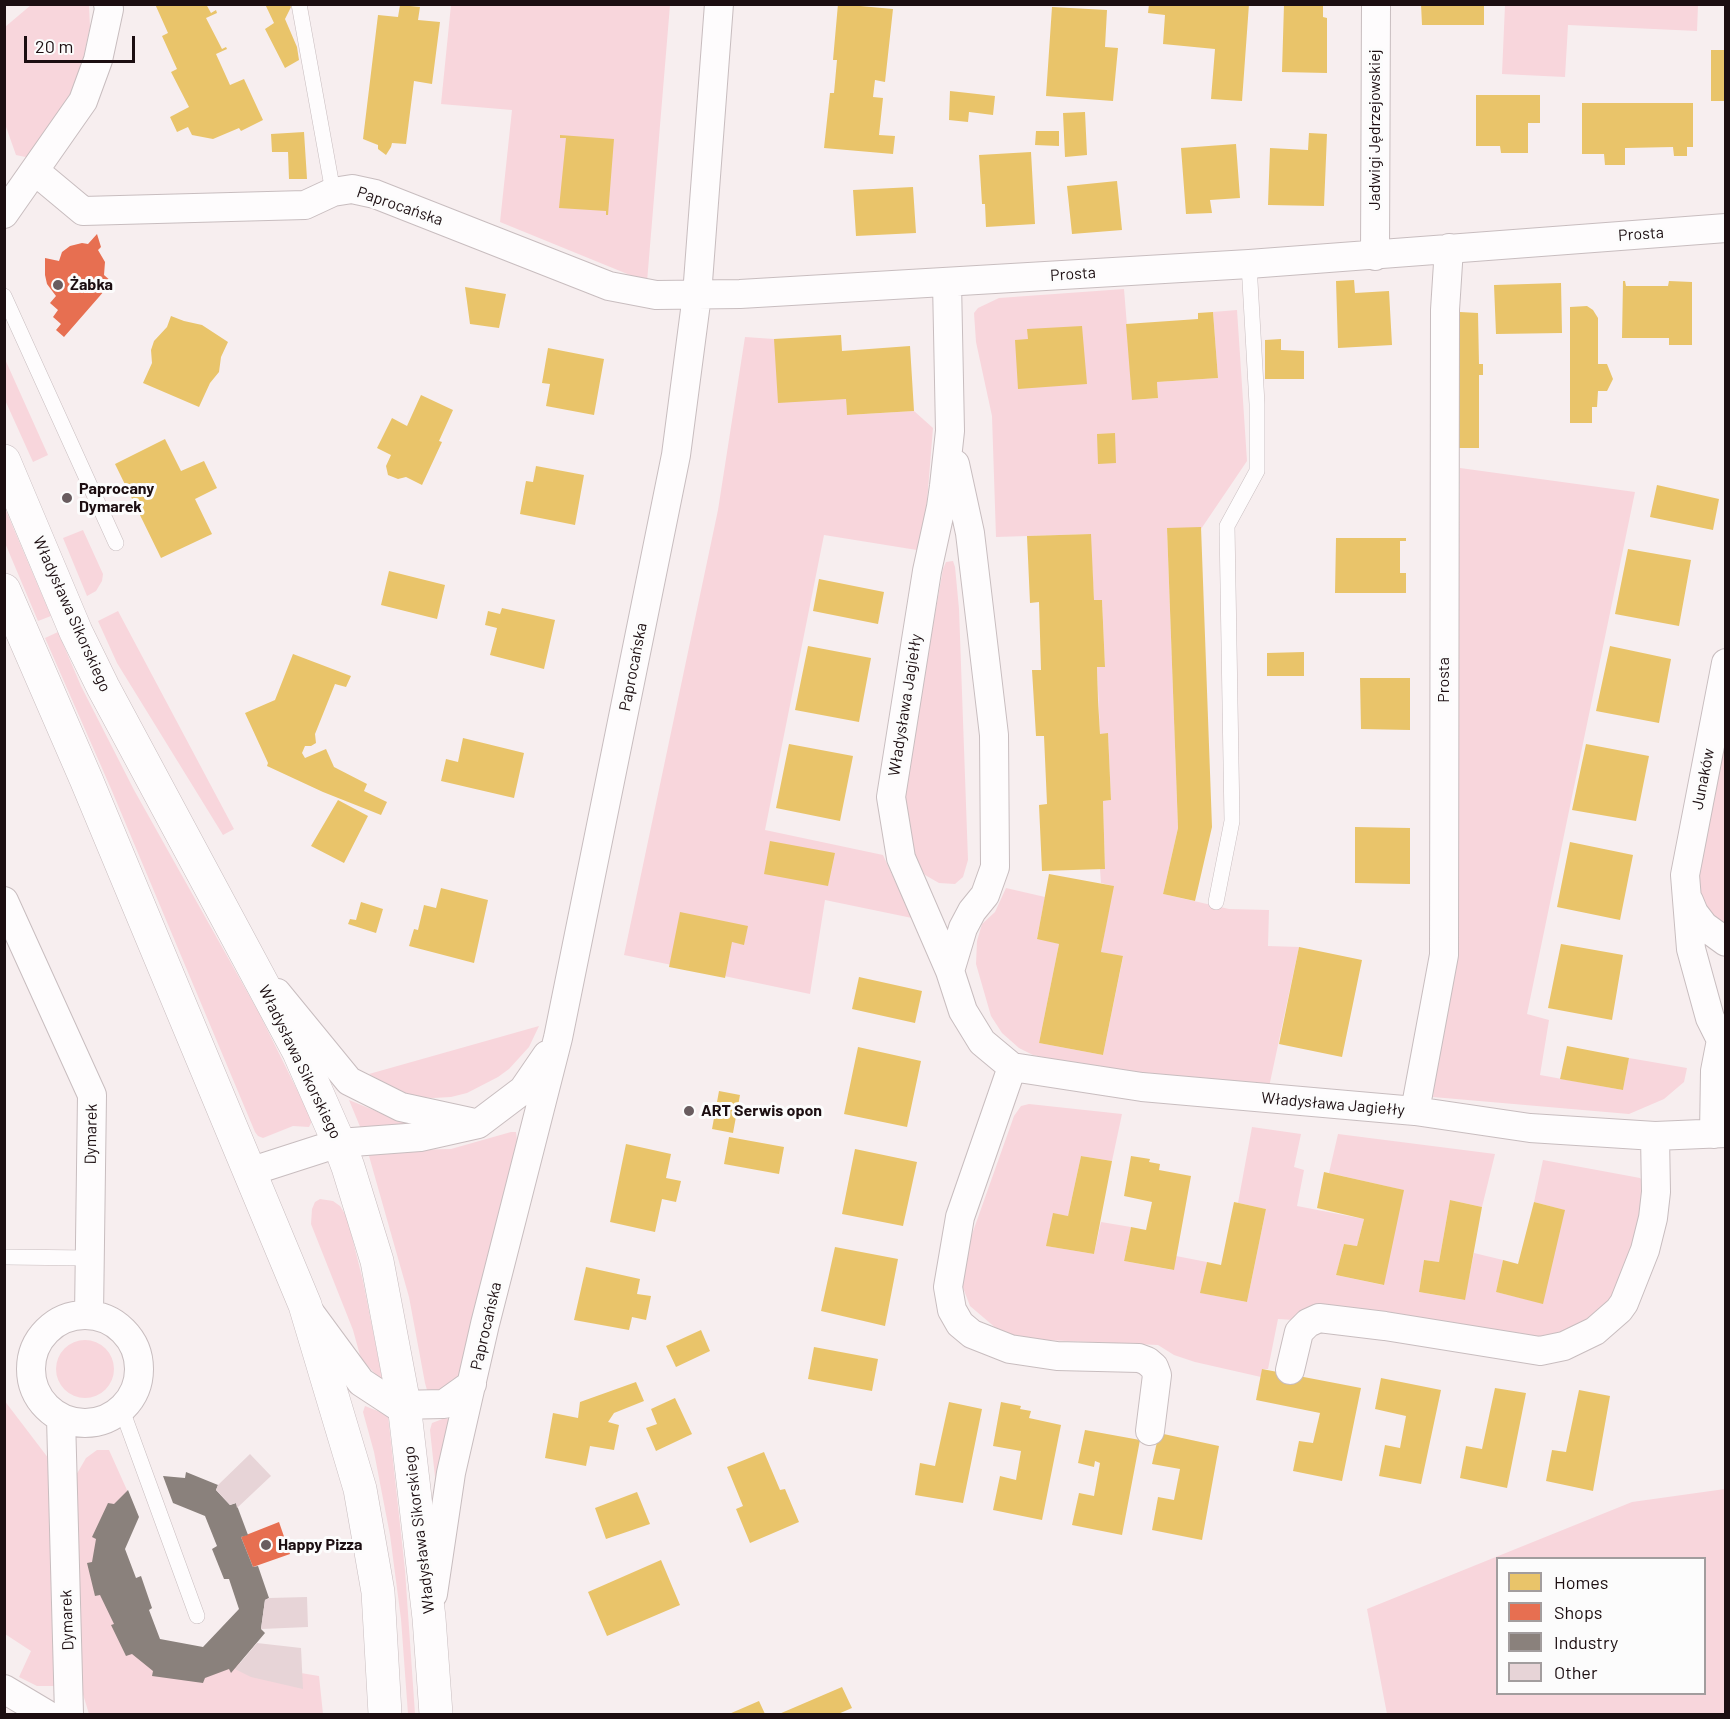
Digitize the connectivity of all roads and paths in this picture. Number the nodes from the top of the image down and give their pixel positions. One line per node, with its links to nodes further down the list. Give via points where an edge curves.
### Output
1 (108, 4): 5 (street, via 98,60 83,101)
2 (299, 4): 6 (lane)
3 (719, 4): 13 (street, Paprocańska)
4 (1376, 4): 10 (street, Jadwigi Jędrzejowskiej)
5 (35, 171): 6 (street, Paprocańska, via 83,211 304,205); 7 (street)
6 (333, 192): 13 (street, Paprocańska, via 352,189 375,194 609,286 656,296)
7 (4, 214)
8 (1725, 228): 9 (street, Prosta)
9 (1449, 248): 10 (street, Prosta); 29 (street, Prosta, via 1445,310 1444,955)
10 (1375, 256): 11 (street, Prosta)
11 (1250, 264): 12 (street, Prosta); 22 (lane, via 1257,471 1227,526 1232,821)
12 (947, 282): 13 (street, Prosta); 15 (street, Władysława Jagiełły)
13 (697, 295): 26 (street, Paprocańska, via 676,455)
14 (4, 296): 17 (lane)
15 (950, 431): 25 (street, Władysława Jagiełły, via 970,533 994,735 994,867 985,895 963,928); 25 (street, Władysława Jagiełły, via 941,507 891,797 900,858)
16 (4, 461): 24 (street, Władysława Sikorskiego, via 85,650)
17 (116, 543)
18 (4, 590): 34 (street)
19 (1725, 663): 20 (street, Junaków, via 1686,865)
20 (1688, 896): 23 (street, Junaków, via 1694,914); 27 (street, Junaków, via 1691,948 1710,1018)
21 (4, 901): 36 (street, Dymarek, via 92,1095)
22 (1216, 902)
23 (1725, 942)
24 (252, 962): 30 (street, via 349,1081 401,1107); 33 (street, Władysława Sikorskiego, via 299,1052)
25 (950, 971): 28 (street, Władysława Jagiełły, via 963,1011 981,1042)
26 (558, 1038): 30 (street, Paprocańska, via 523,1090); 40 (street, Paprocańska)
27 (1723, 1038): 31 (street, Junaków, via 1713,1087)
28 (1012, 1067): 29 (street, Władysława Jagiełły, via 1142,1087); 44 (street, via 960,1217 948,1287 952,1310 972,1334 1010,1349 1148,1361 1157,1376)
29 (1415, 1111): 32 (street, Władysława Jagiełły, via 1530,1128)
30 (478, 1124): 33 (street, Paprocańska, via 420,1137)
31 (1720, 1134): 32 (street, Władysława Jagiełły)
32 (1655, 1136): 39 (street, via 1654,1210 1641,1260 1624,1303 1595,1331 1564,1346 1540,1351 1319,1318 1299,1332)
33 (339, 1143): 34 (street, Paprocańska); 41 (street, Władysława Sikorskiego, via 377,1261)
34 (249, 1172): 37 (street)
35 (4, 1257): 36 (lane)
36 (90, 1258): 38 (street, Dymarek)
37 (304, 1305): 41 (street, via 362,1382 396,1405); 50 (street, via 360,1488 378,1592)
38 (89, 1315): 42 (street, via 110,1320 126,1333 137,1352 140,1372 134,1393); 43 (street, via 68,1317 50,1328 37,1345 31,1365 34,1386 44,1405)
39 (1290, 1370)
40 (472, 1384): 41 (street, via 444,1404); 46 (street, Paprocańska, via 451,1473)
41 (404, 1404): 46 (street, Władysława Sikorskiego)
42 (122, 1410): 43 (street, via 103,1420 82,1423); 45 (lane)
43 (61, 1418): 49 (street, Dymarek)
44 (1150, 1431)
45 (197, 1616)
46 (429, 1618): 51 (street, Władysława Sikorskiego)
47 (4, 1689): 48 (street)
48 (46, 1714)
49 (69, 1714)
50 (385, 1714)
51 (436, 1714)

